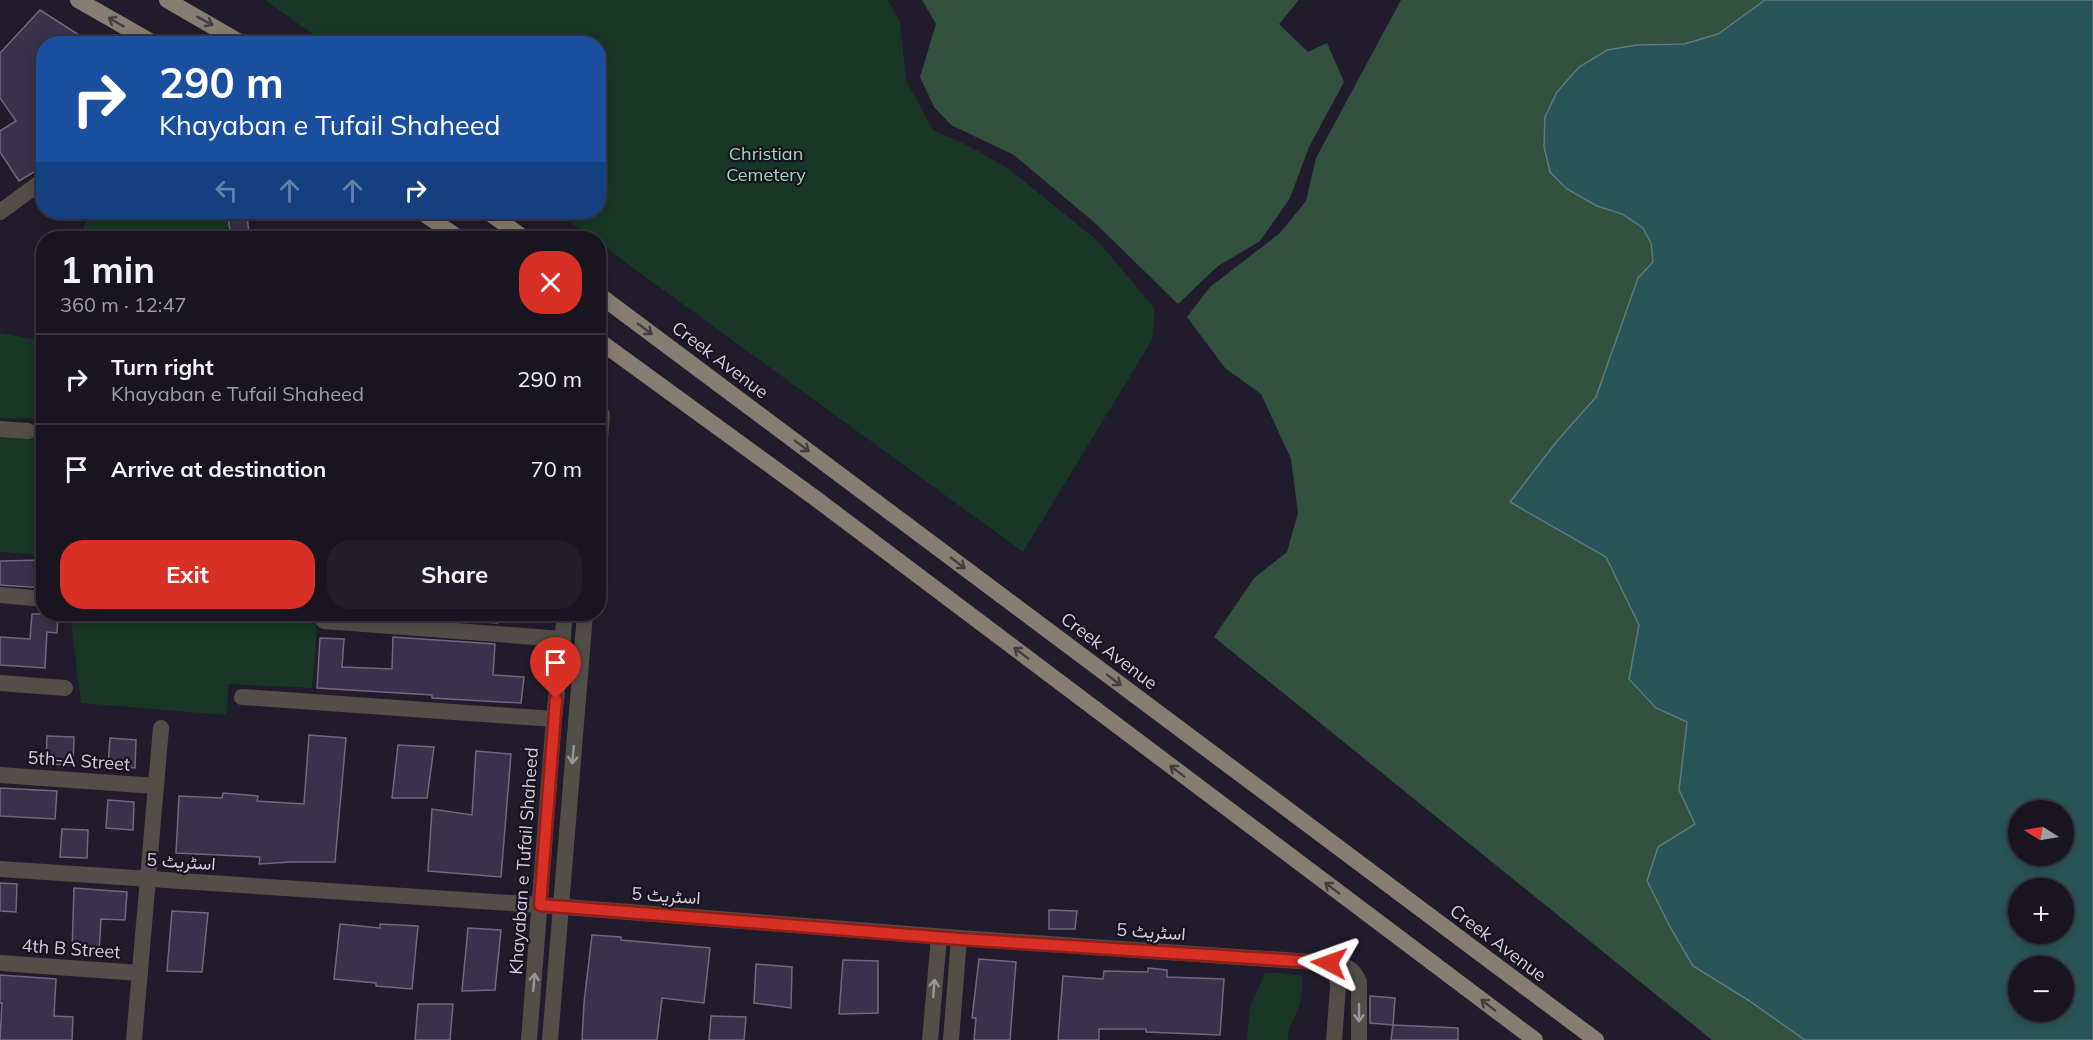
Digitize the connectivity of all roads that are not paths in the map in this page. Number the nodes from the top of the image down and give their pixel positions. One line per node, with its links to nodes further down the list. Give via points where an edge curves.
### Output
1 (78, 0): 3 (main road, one-way to 1)
2 (167, 0): 4 (main road, one-way to 4)
3 (141, 36)
4 (229, 36)
5 (36, 186): 6 (street)
6 (0, 212)
7 (431, 219): 9 (main road)
8 (498, 219): 10 (main road)
9 (449, 231)
10 (514, 231)
11 (606, 300): 45 (main road, Creek Avenue, one-way to 45)
12 (606, 346): 44 (main road, one-way to 12, via 815,498)
13 (0, 429): 14 (street)
14 (28, 431)
15 (0, 595): 16 (street)
16 (36, 598)
17 (324, 621): 20 (street)
18 (564, 621): 20 (street, Khayaban e Tufail Shaheed)
19 (584, 621): 31 (street, one-way to 31)
20 (563, 639): 24 (street, Khayaban e Tufail Shaheed)
21 (0, 683): 22 (street)
22 (65, 688)
23 (242, 697): 24 (street)
24 (554, 719): 30 (street, Khayaban e Tufail Shaheed)
25 (161, 728): 27 (street)
26 (0, 775): 27 (street, 5th-A Street)
27 (156, 786): 29 (street)
28 (0, 869): 29 (street, اسٹریٹ 5)
29 (148, 879): 30 (street, اسٹریٹ 5); 36 (street)
30 (540, 905): 31 (street, اسٹریٹ 5); 38 (street, Khayaban e Tufail Shaheed, one-way to 30)
31 (560, 907): 32 (street, اسٹریٹ 5); 39 (street)
32 (939, 937): 33 (street, اسٹریٹ 5); 40 (street, one-way to 32)
33 (959, 939): 35 (street, اسٹریٹ 5); 41 (street)
34 (0, 963): 36 (street, 4th B Street)
35 (1329, 963): 42 (street, via 1338,987); 43 (street, اسٹریٹ 5, one-way to 43, via 1346,966 1356,974)
36 (140, 973): 37 (street)
37 (134, 1040)
38 (529, 1040)
39 (550, 1040)
40 (930, 1040)
41 (951, 1040)
42 (1334, 1040)
43 (1359, 1040)
44 (1535, 1040)
45 (1596, 1040)

